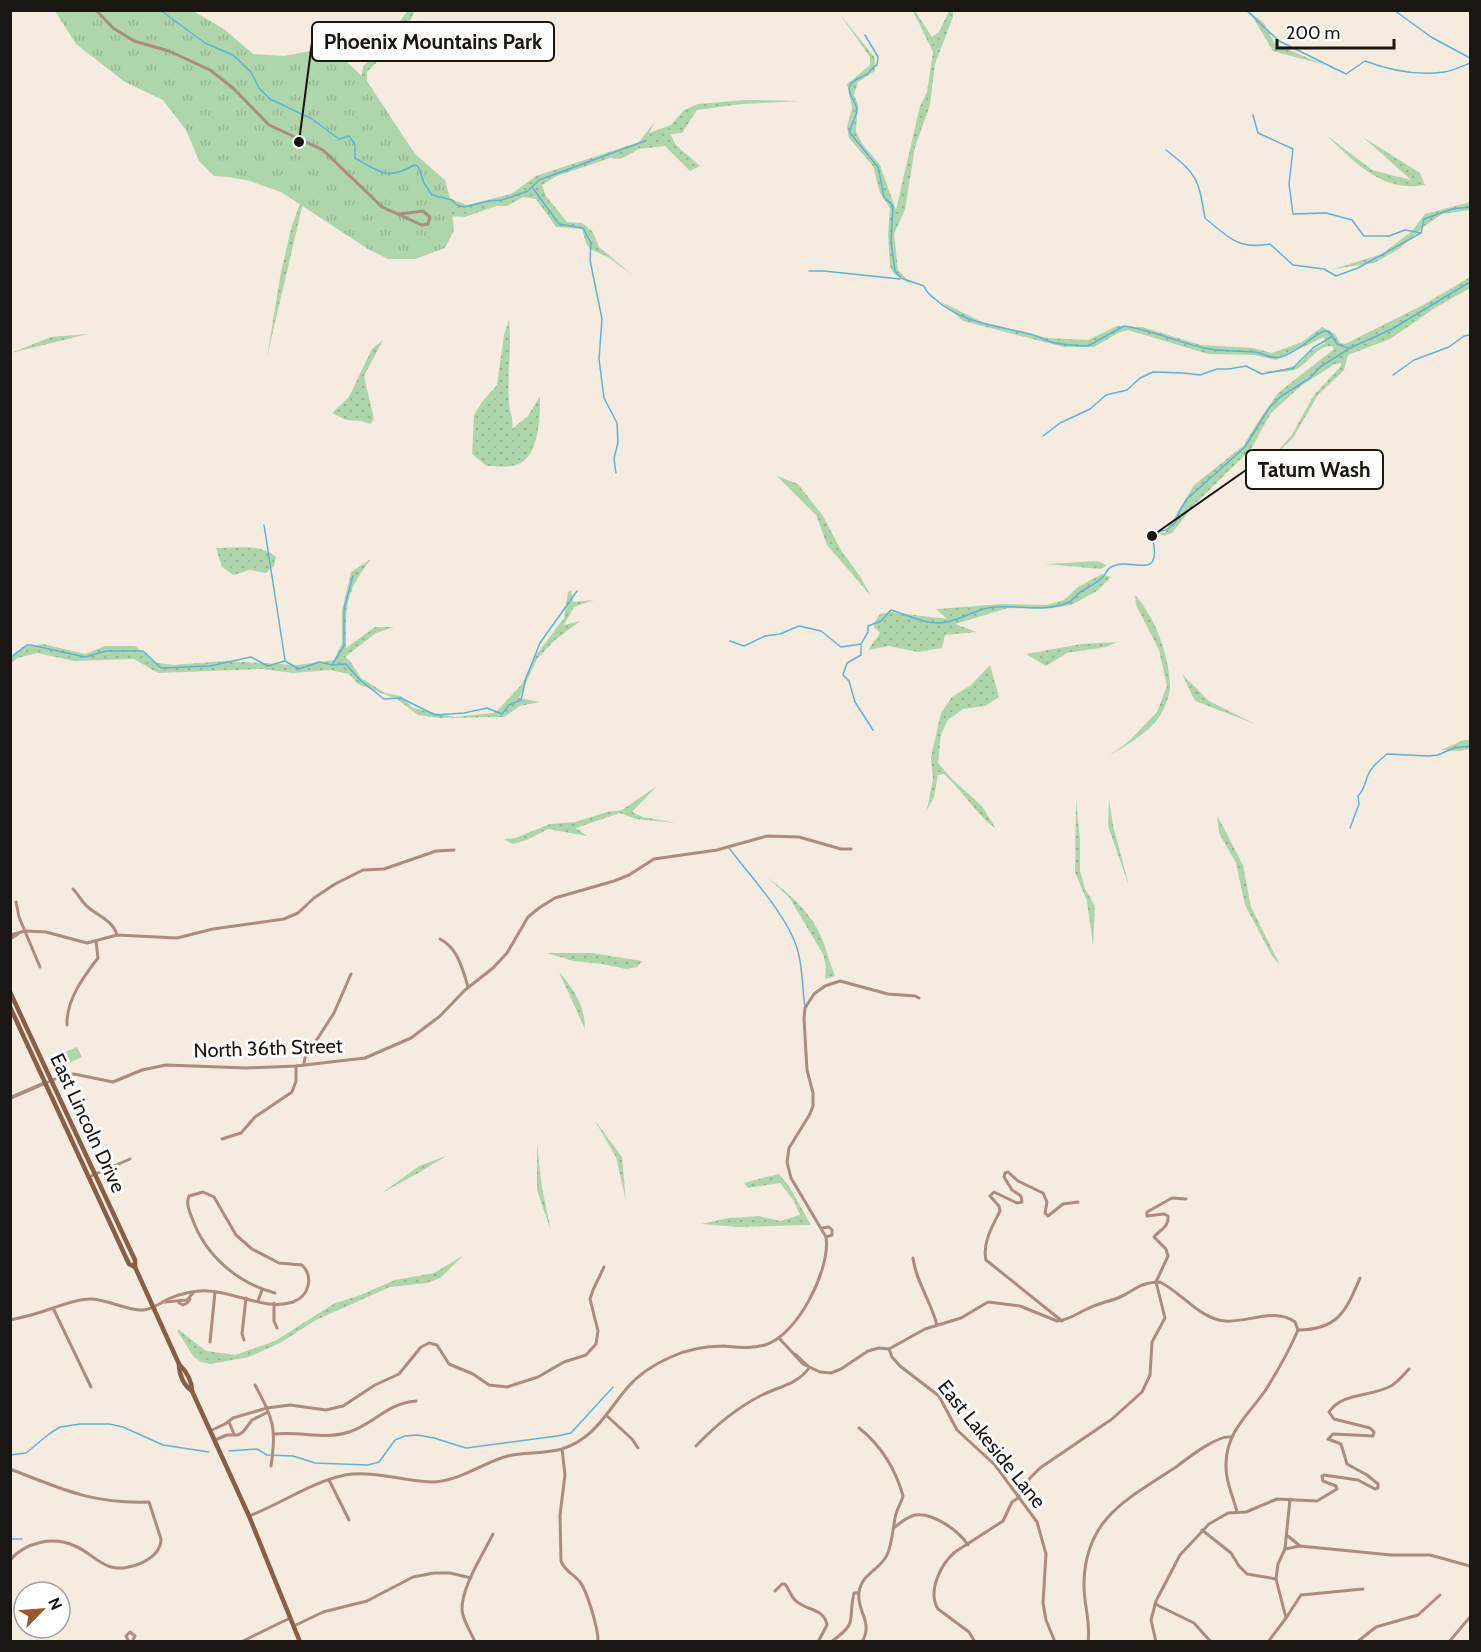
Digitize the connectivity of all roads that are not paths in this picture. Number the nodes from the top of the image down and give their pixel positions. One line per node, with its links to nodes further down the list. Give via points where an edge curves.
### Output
1 (96, 10): 2 (street, via 113,28 134,41 169,51 210,70 269,125 323,150 380,204)
2 (399, 214): 2 (street, via 422,225 430,222 423,211)
3 (851, 849): 14 (street, North 36th Street, via 782,835 654,859 614,882 545,903 528,917 500,961)
4 (454, 850): 8 (street, via 436,851 384,869 363,870 284,919 177,938)
5 (73, 889): 8 (street, via 89,908 115,928)
6 (16, 902): 7 (street)
7 (26, 931): 9 (street); 11 (street, via 54,933 87,944); 12 (street)
8 (117, 935): 11 (street)
9 (10, 937)
10 (440, 939): 14 (street, via 459,960)
11 (96, 941): 18 (street, via 98,958 79,984)
12 (40, 967)
13 (351, 974): 19 (street, via 334,1013)
14 (468, 987): 19 (street, North 36th Street, via 440,1016 402,1043 364,1058)
15 (10, 992): 21 (main road, East Lincoln Drive)
16 (919, 998): 29 (street, via 840,981 820,989 805,1008 807,1070 814,1098 810,1114 789,1148 787,1162 791,1178)
17 (10, 1007): 21 (main road, East Lincoln Drive)
18 (67, 1024)
19 (304, 1063): 20 (street, North 36th Street)
20 (296, 1066): 21 (street, North 36th Street, via 166,1065 113,1082 75,1074); 23 (street, via 294,1089 287,1097 255,1117 241,1133)
21 (49, 1081): 22 (street); 25 (main road, East Lincoln Drive); 26 (main road, East Lincoln Drive)
22 (10, 1098)
23 (222, 1139)
24 (130, 1159): 25 (street)
25 (95, 1174): 26 (street); 32 (main road, East Lincoln Drive)
26 (89, 1177): 32 (main road, East Lincoln Drive, via 129,1263)
27 (1186, 1199): 35 (street, via 1172,1198 1147,1212 1147,1216 1168,1216 1167,1226 1154,1237 1166,1249 1167,1256)
28 (1078, 1202): 47 (street, via 1063,1204 1048,1216 1043,1193 1008,1172 1004,1177 1022,1202 994,1192 990,1196 1000,1211 986,1244 986,1260)
29 (821, 1228): 30 (street); 30 (street, via 832,1230)
30 (826, 1237): 51 (street, via 827,1251 817,1286)
31 (914, 1258): 48 (street, via 915,1273)
32 (135, 1267): 44 (main road, East Lincoln Drive)
33 (604, 1267): 60 (street, via 590,1299 598,1331 596,1344 586,1355 538,1377 507,1387 489,1385 449,1364 436,1345 429,1342 399,1374 375,1384 343,1406 326,1410 290,1405)
34 (1360, 1278): 50 (street, via 1341,1317 1330,1325)
35 (1156, 1282): 47 (street, via 1140,1284); 50 (street, via 1222,1321 1283,1317 1293,1320); 75 (street, via 1165,1318 1152,1342 1150,1375 1142,1392 1117,1416 1040,1468)
36 (262, 1290): 39 (street); 41 (street); 43 (street, via 232,1272 206,1245 188,1206 193,1193 205,1192 214,1197 236,1234 252,1249 279,1263 299,1264 306,1269 309,1284 303,1295 294,1302)
37 (215, 1292): 38 (street); 40 (street); 53 (street)
38 (193, 1293): 42 (street); 42 (street, via 183,1305)
39 (275, 1293)
40 (246, 1298): 41 (street); 52 (street)
41 (258, 1301): 43 (street)
42 (162, 1303): 44 (street)
43 (274, 1303): 49 (street)
44 (153, 1306): 45 (street, via 143,1311 81,1299); 64 (main road, East Lincoln Drive, via 179,1372)
45 (53, 1308): 46 (street); 58 (street)
46 (10, 1320)
47 (1062, 1321): 48 (street, via 1020,1306 991,1301 961,1318)
48 (937, 1325): 54 (street)
49 (277, 1328)
50 (1298, 1330): 67 (street, via 1269,1383)
51 (779, 1338): 55 (street); 61 (street, via 762,1346 707,1347 669,1357 633,1382)
52 (244, 1340)
53 (210, 1342)
54 (889, 1349): 55 (street, via 868,1351 831,1373); 75 (street, East Lakeside Lane, via 900,1366 939,1396 957,1430 995,1466)
55 (809, 1368): 69 (street, via 790,1384 761,1395 719,1423)
56 (1409, 1369): 76 (street, via 1390,1386 1343,1400 1329,1412 1334,1419 1373,1430 1373,1436 1333,1434 1328,1439 1341,1444 1347,1464 1374,1479 1378,1488 1326,1475 1321,1479 1336,1486 1335,1492 1317,1501)
57 (255, 1385): 60 (street)
58 (91, 1387)
59 (416, 1401): 66 (street, via 396,1405 357,1429 338,1435)
60 (267, 1410): 62 (street); 65 (street, via 243,1432); 66 (street)
61 (608, 1416): 70 (street); 71 (street, via 590,1434)
62 (228, 1421): 64 (street); 65 (street)
63 (859, 1428): 80 (street, via 888,1460 902,1492)
64 (210, 1431): 68 (main road, East Lincoln Drive)
65 (234, 1434): 68 (street)
66 (275, 1434): 72 (street)
67 (1231, 1437): 77 (street, via 1226,1469); 109 (street, via 1193,1455 1122,1502 1105,1519 1089,1548 1085,1571)
68 (214, 1440): 78 (main road, East Lincoln Drive)
69 (696, 1446)
70 (638, 1448)
71 (562, 1449): 74 (street, via 504,1457 462,1475 430,1482 358,1474); 103 (street, via 565,1475 560,1515 561,1561 584,1588)
72 (271, 1466)
73 (10, 1469): 87 (street, via 89,1498 149,1502 161,1539 154,1556 125,1568 101,1564 75,1546 50,1541 31,1545)
74 (328, 1480): 78 (street); 79 (street)
75 (1018, 1498): 84 (street, via 1003,1521); 108 (street, East Lakeside Lane, via 1033,1516 1043,1538 1047,1565 1043,1604)
76 (1290, 1499): 77 (street, via 1277,1499); 83 (street)
77 (1237, 1512): 81 (street)
78 (249, 1516): 97 (main road, East Lincoln Drive)
79 (349, 1520)
80 (895, 1527): 84 (street, via 909,1517 923,1515 950,1526); 93 (street, via 887,1555 864,1577)
81 (1202, 1530): 90 (street, via 1231,1552 1247,1574); 95 (street, via 1180,1555)
82 (493, 1534): 89 (street)
83 (1287, 1535): 85 (street); 86 (street)
84 (968, 1545): 107 (street, via 945,1563 934,1589 935,1603)
85 (1300, 1546): 86 (street); 88 (street, via 1430,1555)
86 (1285, 1549): 90 (street)
87 (10, 1560)
88 (1470, 1566)
89 (471, 1578): 99 (street, via 450,1573 414,1577 367,1601 323,1612); 102 (street, via 462,1609)
90 (1276, 1579): 98 (street)
91 (1363, 1589): 98 (street, via 1301,1595)
92 (775, 1591): 104 (street, via 785,1584 796,1601 824,1617 826,1625)
93 (858, 1593): 105 (street, via 854,1593 849,1627); 106 (street, via 867,1630)
94 (1440, 1595): 113 (street, via 1418,1615 1376,1627)
95 (1155, 1604): 110 (street, via 1151,1620); 111 (street, via 1194,1623)
96 (1470, 1617): 114 (street)
97 (290, 1618): 99 (main road, East Lincoln Drive); 100 (street)
98 (1286, 1618): 112 (street)
99 (294, 1626): 101 (main road, East Lincoln Drive)
100 (241, 1641)
101 (300, 1641)
102 (475, 1641)
103 (598, 1641)
104 (818, 1641)
105 (831, 1641)
106 (862, 1641)
107 (975, 1641)
108 (1054, 1641)
109 (1088, 1641)
110 (1156, 1641)
111 (1211, 1641)
112 (1268, 1641)
113 (1357, 1641)
114 (1449, 1641)

